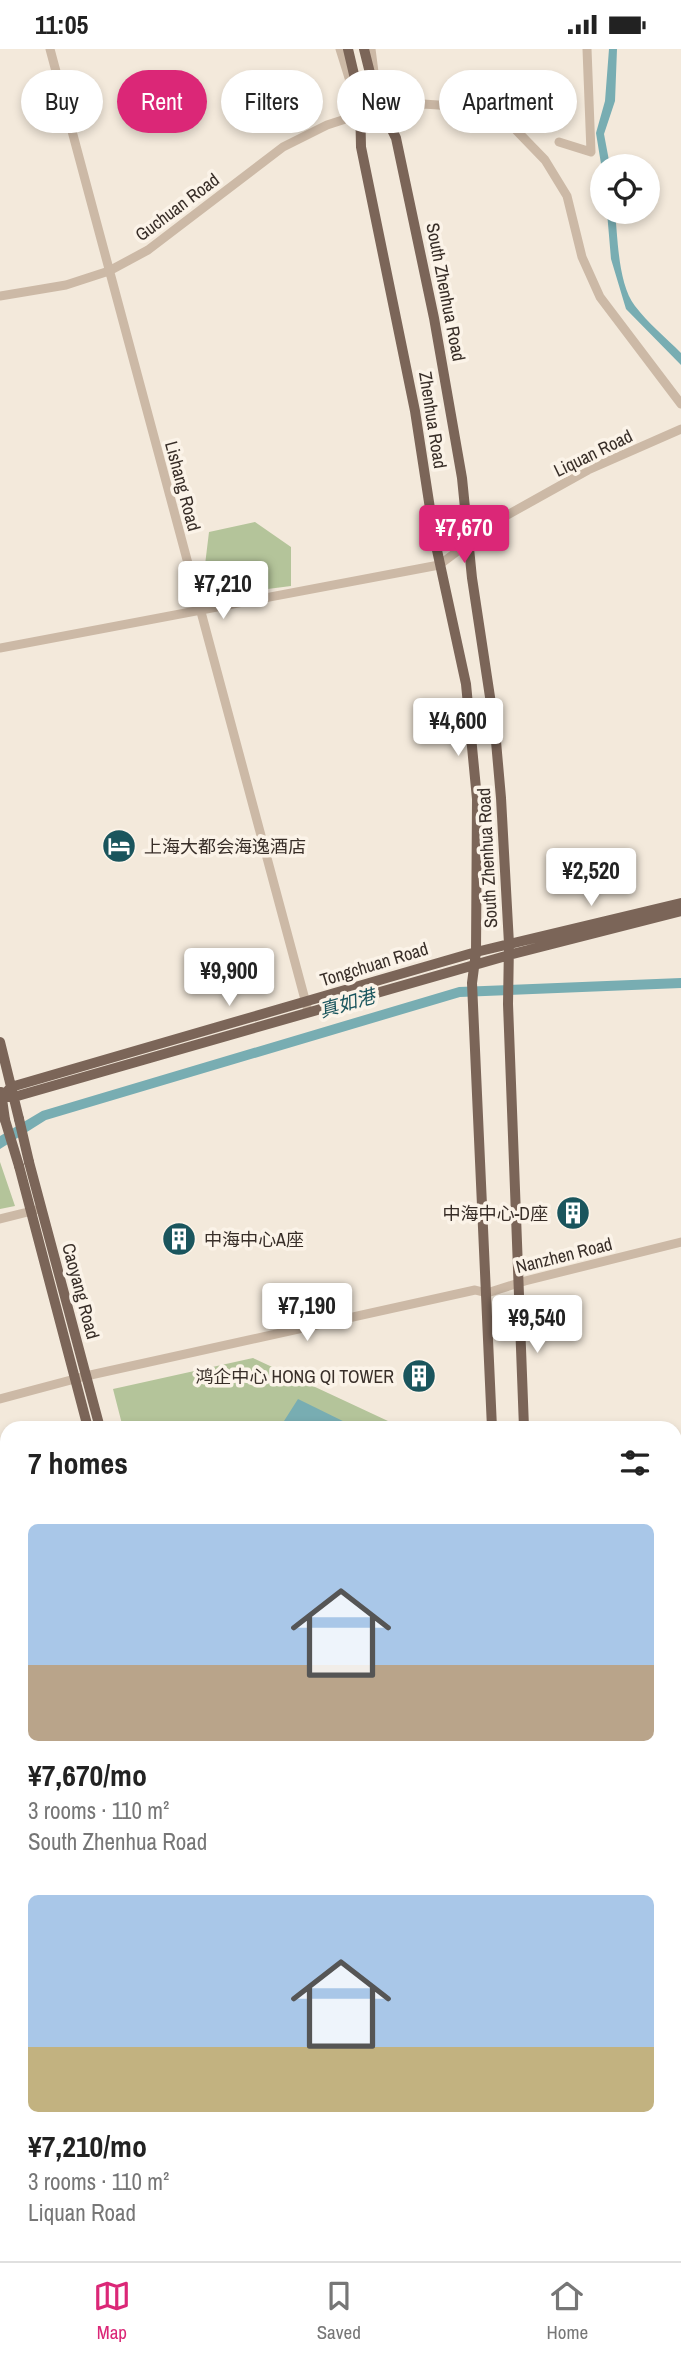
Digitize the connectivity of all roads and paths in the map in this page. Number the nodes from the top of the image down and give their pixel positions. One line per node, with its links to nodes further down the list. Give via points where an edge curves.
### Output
1 (50, 49): 16 (street, Lishang Road)
2 (340, 49): 7 (street)
3 (348, 49): 8 (main road, Zhenhua Road)
4 (364, 49): 9 (main road, South Zhenhua Road)
5 (372, 49): 10 (street)
6 (587, 49): 15 (street, via 591,152)
7 (346, 70)
8 (353, 70)
9 (369, 70)
10 (374, 70)
11 (425, 104): 18 (street, via 468,107 511,125 545,160 566,196 582,257 600,297)
12 (337, 122): 16 (street, Guchuan Road, via 283,148 148,250)
13 (361, 133): 21 (main road, Zhenhua Road, via 415,411)
14 (394, 133): 20 (main road, South Zhenhua Road, via 434,319)
15 (559, 142)
16 (109, 271): 17 (street, Guchuan Road, via 66,285); 22 (street, Lishang Road)
17 (0, 296)
18 (681, 404)
19 (681, 429): 20 (street, Liquan Road, via 588,470)
20 (469, 541): 21 (street, Liquan Road); 26 (main road, South Zhenhua Road, via 495,730)
21 (439, 565): 22 (street, Liquan Road); 27 (main road, Zhenhua Road, via 466,684 472,734 477,799)
22 (200, 610): 23 (street, Liquan Road); 29 (street, Lishang Road)
23 (0, 648)
24 (681, 902): 26 (main road, Tongchuan Road)
25 (681, 911): 26 (main road, Tongchuan Road)
26 (509, 949): 27 (main road, Tongchuan Road); 28 (main road, Tongchuan Road); 36 (main road, South Zhenhua Road)
27 (476, 952): 28 (main road, Zhenhua Road); 29 (main road, Tongchuan Road)
28 (475, 966): 29 (main road, Tongchuan Road); 37 (main road, via 472,983)
29 (307, 1007): 31 (main road, Tongchuan Road)
30 (0, 1042): 31 (main road)
31 (5, 1094): 32 (main road, bridge, via 5,1120); 32 (main road, bridge, via 19,1119)
32 (24, 1164): 33 (main road, Caoyang Road)
33 (36, 1209): 34 (street); 38 (main road, Caoyang Road)
34 (0, 1219)
35 (681, 1243): 36 (street, Nanzhen Road)
36 (519, 1283): 37 (street, Nanzhen Road); 43 (main road, South Zhenhua Road)
37 (487, 1293): 38 (street, Nanzhen Road, via 475,1290); 42 (main road)
38 (81, 1378): 39 (street, Nanzhen Road); 40 (main road, Caoyang Road); 41 (main road, Caoyang Road)
39 (0, 1399)
40 (87, 1421)
41 (97, 1421)
42 (492, 1421)
43 (524, 1421)

